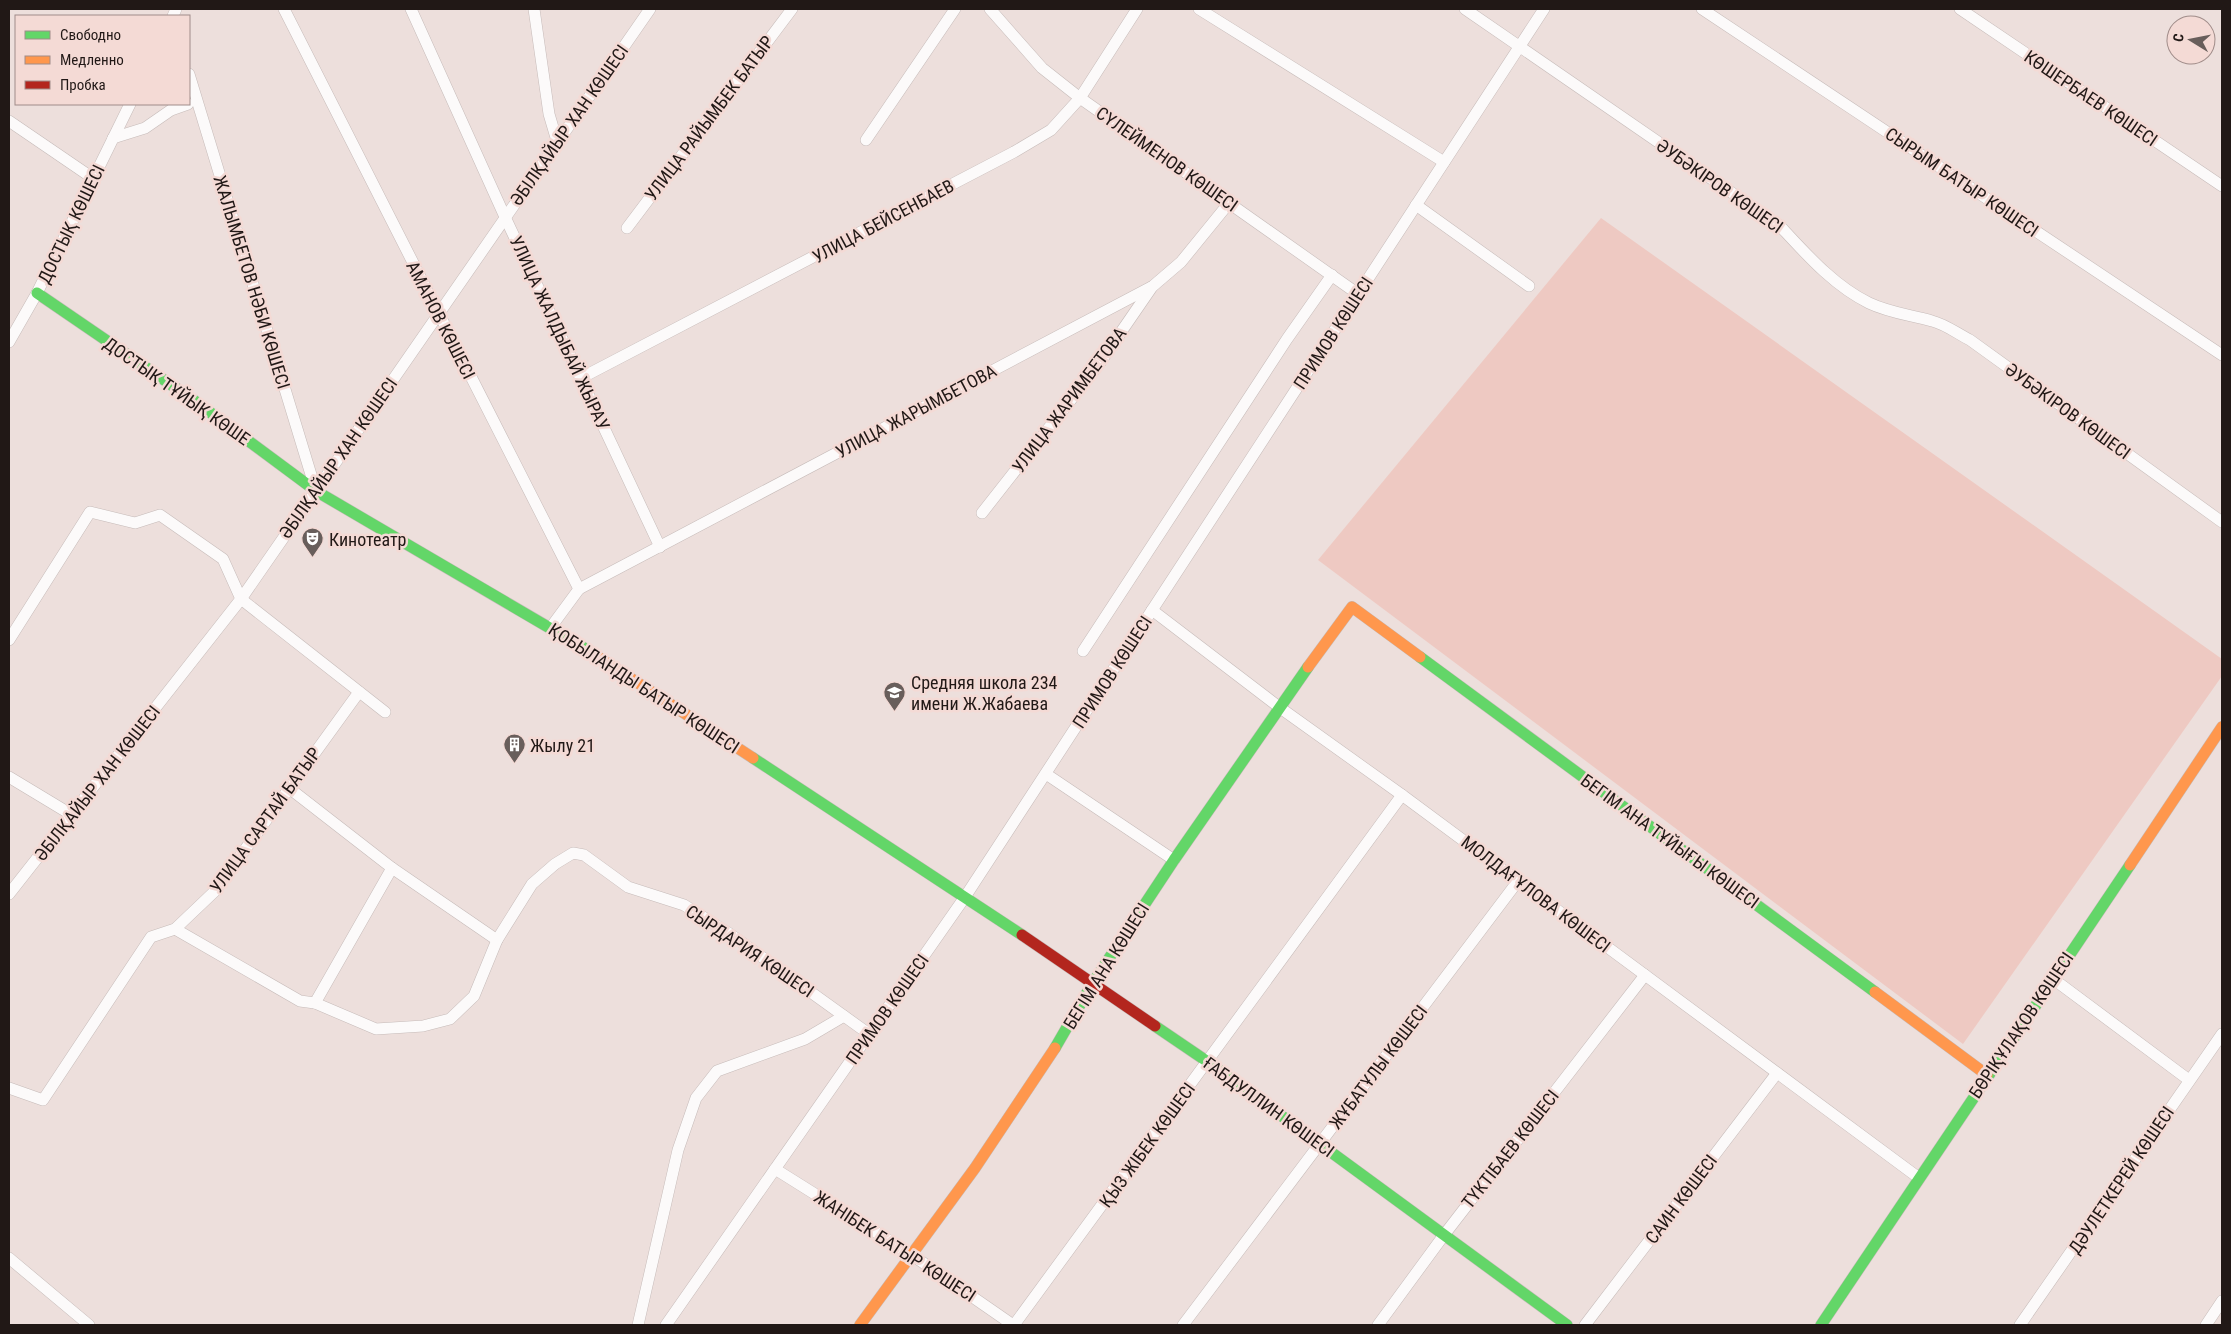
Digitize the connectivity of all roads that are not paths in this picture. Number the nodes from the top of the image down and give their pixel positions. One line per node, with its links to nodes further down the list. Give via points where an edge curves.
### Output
1 (284, 9): 36 (street, АМАНОВ КӨШЕСІ)
2 (411, 9): 29 (street, УЛИЦА ЖАЛДЫБАЙ ЖЫРАУ)
3 (534, 9): 23 (street, via 549,114)
4 (650, 9): 23 (street, ӘБІЛҚАЙЫР ХАН КӨШЕСІ)
5 (792, 9): 30 (street, УЛИЦА РАЙЫМБЕК БАТЫР)
6 (955, 9): 22 (street)
7 (990, 9): 16 (street, СҮЛЕЙМЕНОВ КӨШЕСІ, via 1042,68)
8 (1137, 9): 16 (street, УЛИЦА БЕЙСЕНБАЕВ)
9 (1199, 9): 24 (street)
10 (1465, 9): 14 (street, ӘУБӘКІРОВ КӨШЕСІ)
11 (1544, 9): 14 (street, ПРИМОВ КӨШЕСІ)
12 (1702, 9): 38 (street, СЫРЫМ БАТЫР КӨШЕСІ)
13 (1960, 9): 26 (street, КӨШЕРБАЕВ КӨШЕСІ)
14 (1520, 46): 24 (street, ПРИМОВ КӨШЕСІ); 42 (street, ӘУБӘКІРОВ КӨШЕСІ, via 1780,226 1812,260 1843,286 1869,303 1895,313 1935,321 1970,340)
15 (190, 88): 17 (street, ЖАЛЫМБЕТОВ НӘБИ КӨШЕСІ)
16 (1080, 98): 27 (street, СҮЛЕЙМЕНОВ КӨШЕСІ); 39 (street, УЛИЦА БЕЙСЕНБАЕВ, via 1050,130 1014,152)
17 (191, 103): 40 (street, ЖАЛЫМБЕТОВ НӘБИ КӨШЕСІ)
18 (130, 105): 21 (street, ДОСТЫҚ КӨШЕСІ)
19 (185, 105): 21 (street, via 171,110 145,128)
20 (9, 121): 25 (street)
21 (113, 138): 25 (street, ДОСТЫҚ КӨШЕСІ)
22 (866, 140)
23 (557, 141): 29 (street, ӘБІЛҚАЙЫР ХАН КӨШЕСІ)
24 (1444, 162): 28 (street, ПРИМОВ КӨШЕСІ)
25 (94, 180): 34 (street, ДОСТЫҚ КӨШЕСІ)
26 (2222, 186)
27 (1229, 203): 31 (street, СҮЛЕЙМЕНОВ КӨШЕСІ); 32 (street, УЛИЦА ЖАРЫМБЕТОВА, via 1182,262)
28 (1416, 205): 33 (street); 35 (street, ПРИМОВ КӨШЕСІ)
29 (505, 217): 36 (street, ӘБІЛҚАЙЫР ХАН КӨШЕСІ); 39 (street, УЛИЦА ЖАЛДЫБАЙ ЖЫРАУ)
30 (627, 228)
31 (1332, 275): 35 (street, СҮЛЕЙМЕНОВ КӨШЕСІ); 50 (street)
32 (1153, 286): 41 (street, УЛИЦА ЖАРИМБЕТОВА, via 1099,364); 43 (street, УЛИЦА ЖАРЫМБЕТОВА)
33 (1529, 286)
34 (37, 293): 37 (street, ДОСТЫҚ КӨШЕСІ); 40 (street, ДОСТЫҚ ТҰЙЫҚ КӨШЕ, via 192,399)
35 (1358, 294): 47 (street, ПРИМОВ КӨШЕСІ)
36 (438, 315): 40 (street, ӘБІЛҚАЙЫР ХАН КӨШЕСІ); 44 (street, АМАНОВ КӨШЕСІ)
37 (9, 342)
38 (2222, 355)
39 (581, 378): 43 (street, УЛИЦА ЖАЛДЫБАЙ ЖЫРАУ)
40 (316, 491): 45 (street, ӘБІЛҚАЙЫР ХАН КӨШЕСІ); 48 (street, ҚОБЫЛАНДЫ БАТЫР КӨШЕСІ)
41 (982, 513)
42 (2222, 522)
43 (660, 547): 44 (street, УЛИЦА ЖАРЫМБЕТОВА)
44 (579, 589): 48 (street)
45 (240, 598): 49 (street, via 222,559 160,515 135,523 90,512); 51 (street); 59 (street, ӘБІЛҚАЙЫР ХАН КӨШЕСІ)
46 (1352, 607): 52 (street, БЕГІМ АНА КӨШЕСІ); 76 (street, БЕГІМ АНА ТҰЙЫҒЫ КӨШЕСІ)
47 (1152, 610): 52 (street, МОЛДАҒҰЛОВА КӨШЕСІ); 55 (street, ПРИМОВ КӨШЕСІ)
48 (551, 626): 64 (street, ҚОБЫЛАНДЫ БАТЫР КӨШЕСІ)
49 (9, 640)
50 (1083, 651)
51 (359, 692): 53 (street); 57 (street, УЛИЦА САРТАЙ БАТЫР)
52 (1279, 707): 58 (street, МОЛДАҒҰЛОВА КӨШЕСІ); 60 (street, БЕГІМ АНА КӨШЕСІ)
53 (384, 712)
54 (2222, 727): 68 (street, БӨРІҚҰЛАҚОВ КӨШЕСІ)
55 (1046, 774): 60 (street); 64 (street, ПРИМОВ КӨШЕСІ)
56 (9, 777): 59 (street)
57 (290, 788): 61 (street); 65 (street, УЛИЦА САРТАЙ БАТЫР, via 216,891)
58 (1402, 795): 62 (street, МОЛДАҒҰЛОВА КӨШЕСІ); 74 (street, ҚЫЗ ЖІБЕК КӨШЕСІ)
59 (72, 816): 63 (street, ӘБІЛҚАЙЫР ХАН КӨШЕСІ)
60 (1174, 860): 69 (street, БЕГІМ АНА КӨШЕСІ)
61 (392, 868): 66 (street); 70 (street)
62 (1518, 880): 67 (street, МОЛДАҒҰЛОВА КӨШЕСІ); 79 (street, ЖҰБАТҰЛЫ КӨШЕСІ)
63 (9, 894)
64 (965, 897): 69 (street, ҒАБДУЛЛИН КӨШЕСІ); 72 (street, ПРИМОВ КӨШЕСІ)
65 (175, 929): 70 (street, via 300,1001); 78 (street, УЛИЦА САРТАЙ БАТЫР, via 151,937 43,1100)
66 (497, 940): 70 (street, via 474,996 450,1019 423,1026 376,1029); 71 (street, СЫРДАРИЯ КӨШЕСІ, via 532,884 573,853 584,855 628,887 684,905)
67 (1645, 975): 75 (street, МОЛДАҒҰЛОВА КӨШЕСІ); 82 (street, ТҮКТІБАЕВ КӨШЕСІ)
68 (2052, 978): 76 (street, БӨРІҚҰЛАҚОВ КӨШЕСІ); 77 (street)
69 (1092, 984): 74 (street, ҒАБДУЛЛИН КӨШЕСІ); 83 (street, БЕГІМ АНА КӨШЕСІ, via 1056,1047 997,1136)
70 (315, 1003)
71 (844, 1016): 72 (street, СЫРДАРИЯ КӨШЕСІ); 87 (street, via 805,1039 717,1072 696,1098 678,1150)
72 (870, 1034): 80 (street, ПРИМОВ КӨШЕСІ)
73 (2222, 1034): 77 (street, ДӘУЛЕТКЕРЕЙ КӨШЕСІ)
74 (1208, 1062): 79 (street, ҒАБДУЛЛИН КӨШЕСІ); 90 (street, ҚЫЗ ЖІБЕК КӨШЕСІ)
75 (1777, 1073): 81 (street, МОЛДАҒҰЛОВА КӨШЕСІ); 94 (street, САИН КӨШЕСІ)
76 (1987, 1075): 81 (street, БӨРІҚҰЛАҚОВ КӨШЕСІ)
77 (2189, 1080): 96 (street, ДӘУЛЕТКЕРЕЙ КӨШЕСІ)
78 (9, 1088)
79 (1320, 1144): 82 (street, ҒАБДУЛЛИН КӨШЕСІ); 91 (street, ЖҰБАТҰЛЫ КӨШЕСІ)
80 (775, 1169): 83 (street, ЖАНІБЕК БАТЫР КӨШЕСІ); 88 (street, ПРИМОВ КӨШЕСІ)
81 (1919, 1178): 95 (street, БӨРІҚҰЛАҚОВ КӨШЕСІ)
82 (1444, 1236): 92 (street, ТҮКТІБАЕВ КӨШЕСІ); 93 (street, ҒАБДУЛЛИН КӨШЕСІ)
83 (912, 1255): 89 (street, БЕГІМ АНА КӨШЕСІ); 90 (street, ЖАНІБЕК БАТЫР КӨШЕСІ)
84 (9, 1258): 86 (street)
85 (2222, 1301): 97 (street)
86 (89, 1325)
87 (638, 1325)
88 (666, 1325)
89 (860, 1325)
90 (1014, 1325)
91 (1183, 1325)
92 (1378, 1325)
93 (1567, 1325)
94 (1586, 1325)
95 (1821, 1325)
96 (2020, 1325)
97 (2206, 1325)

